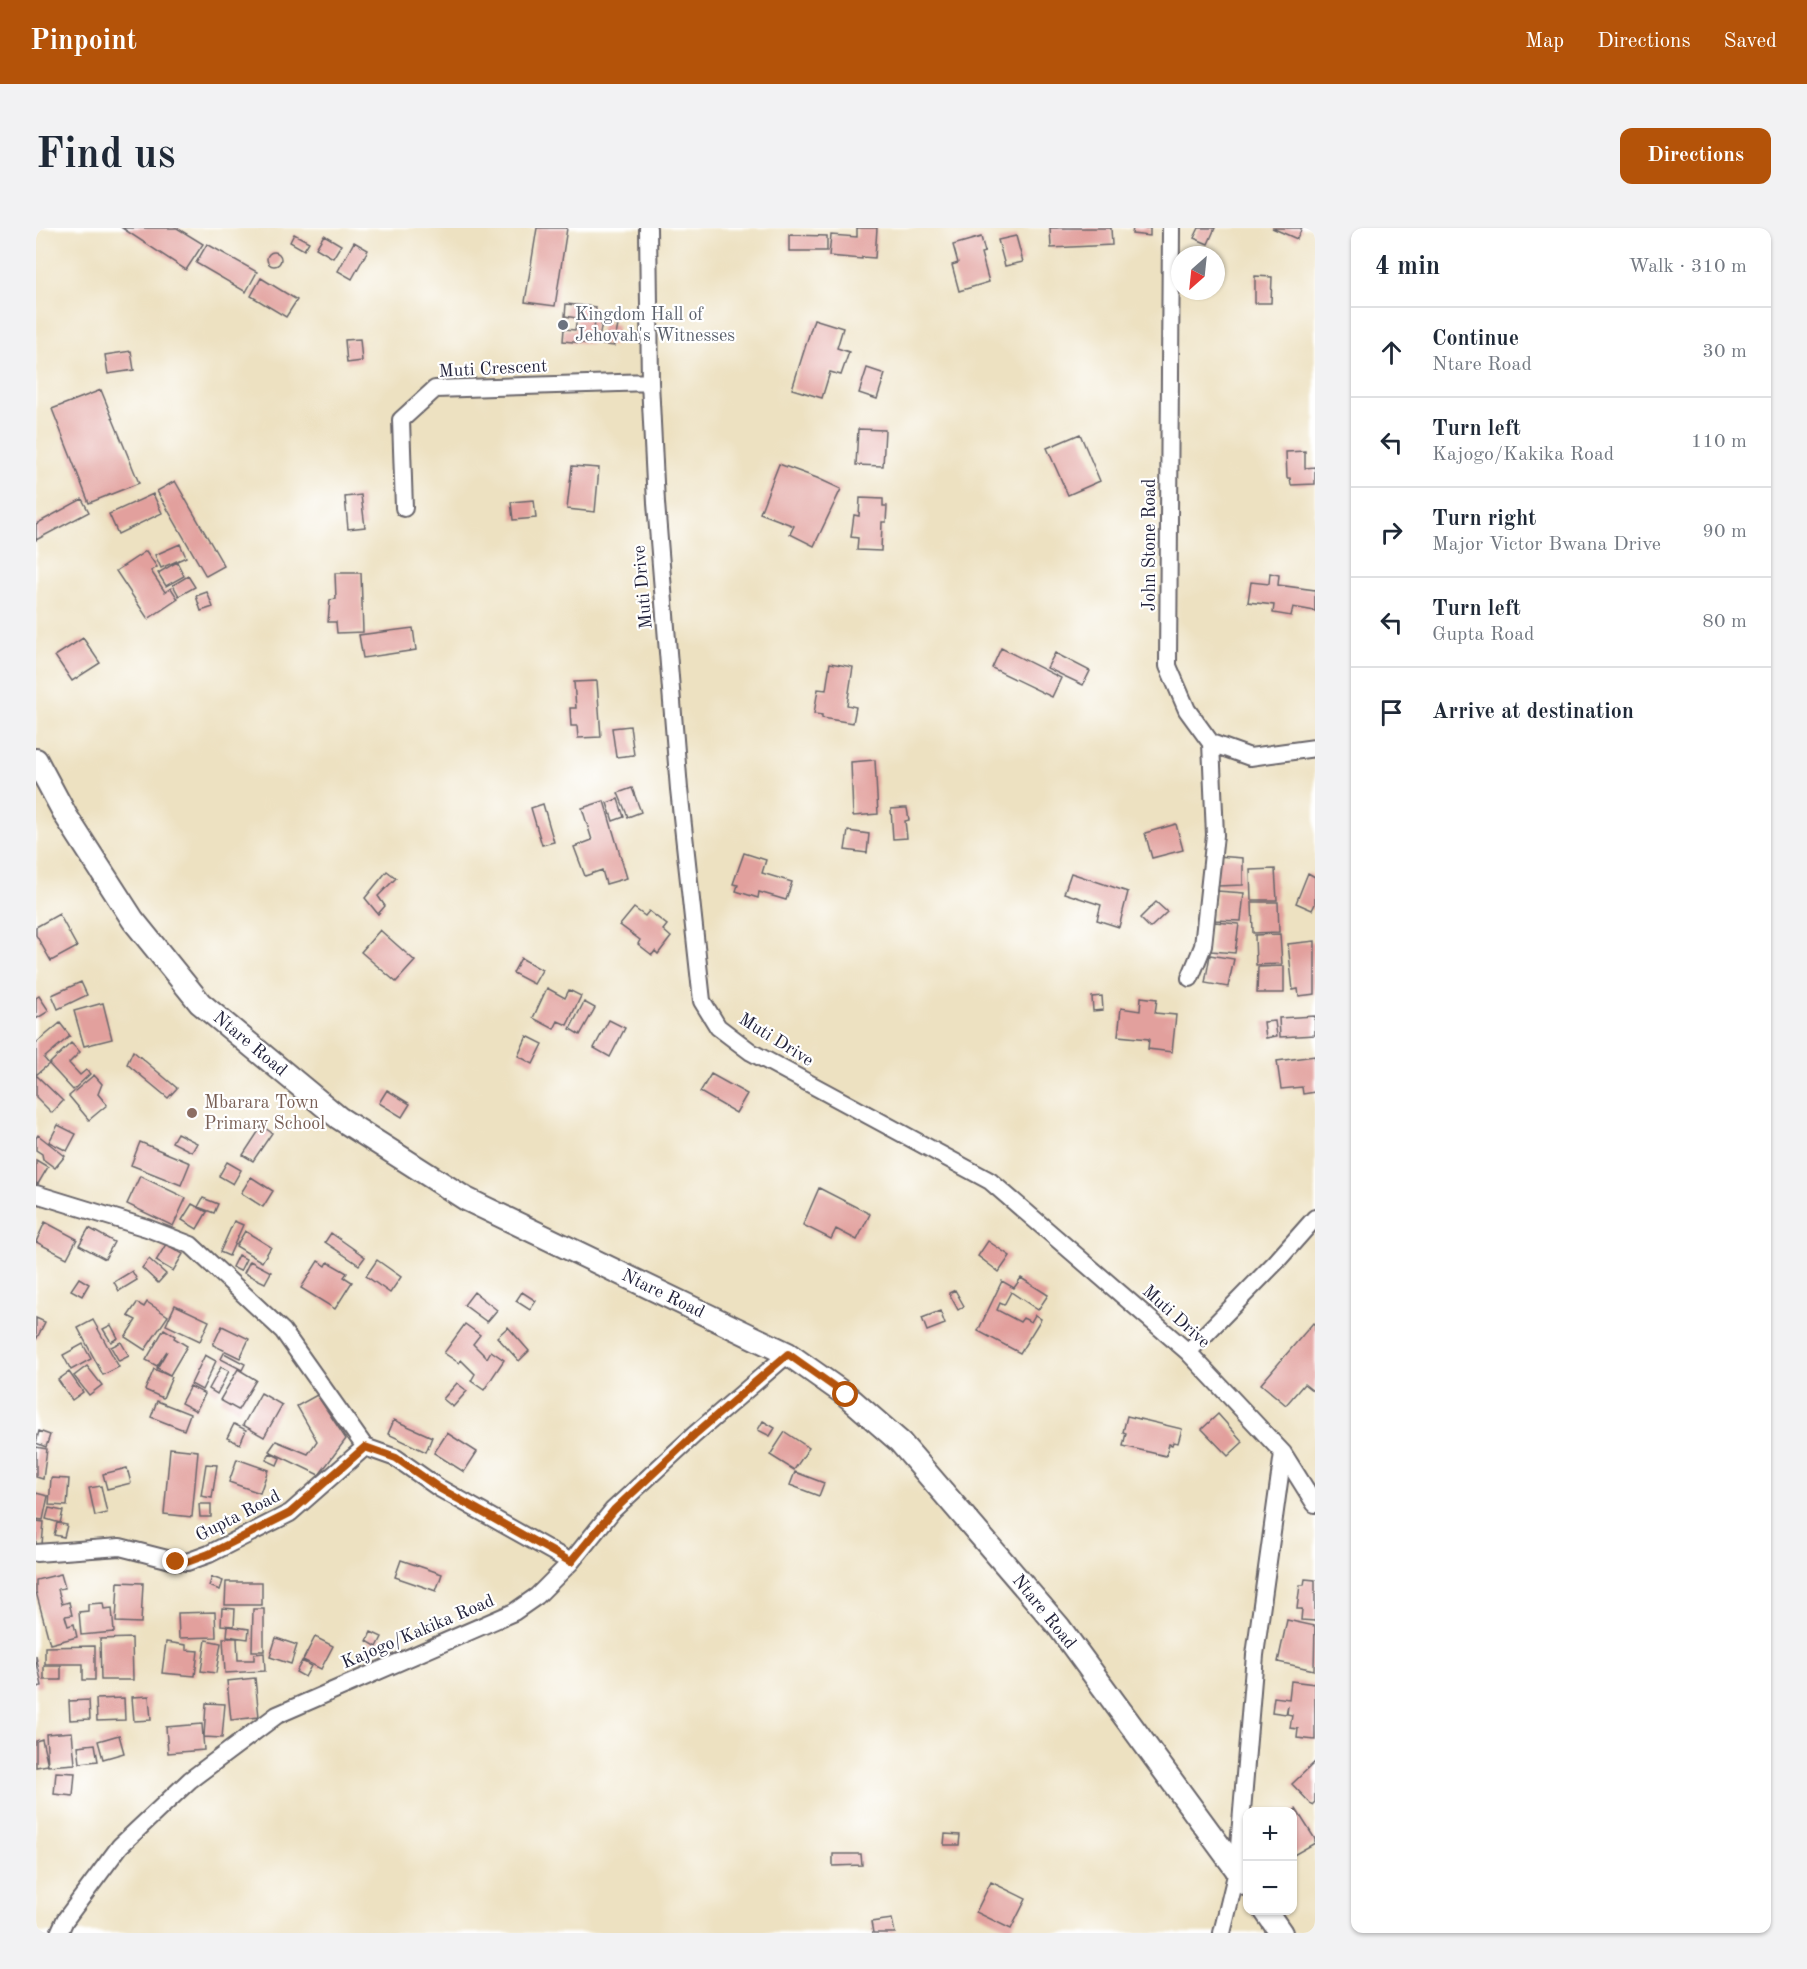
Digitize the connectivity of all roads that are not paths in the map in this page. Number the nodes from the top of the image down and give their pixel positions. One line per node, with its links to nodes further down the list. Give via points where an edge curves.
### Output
1 (648, 228): 3 (street, Muti Drive)
2 (1171, 228): 5 (street, John Stone Road, via 1168,666 1186,710)
3 (650, 382): 4 (street, Muti Crescent, via 435,389 401,420); 11 (street, Muti Drive, via 678,777 702,1001 718,1027 751,1052 990,1181)
4 (404, 508)
5 (1211, 743): 6 (street, via 1250,757); 8 (street, via 1214,846 1203,946)
6 (1315, 748)
7 (36, 760): 12 (main road, Ntare Road, via 66,816 133,920 200,1003 339,1118 466,1199)
8 (1190, 978)
9 (36, 1194): 13 (street, via 191,1245 283,1331)
10 (1315, 1218): 11 (street)
11 (1188, 1352): 14 (street, Muti Drive)
12 (788, 1354): 17 (street, Kajogo/Kakika Road, via 614,1510); 18 (main road, Ntare Road, via 846,1395 900,1442 1059,1627)
13 (365, 1447): 16 (street, Gupta Road, via 290,1513 187,1562 120,1547); 17 (street, via 396,1458 439,1488)
14 (1283, 1453): 15 (street, Muti Drive); 18 (street, via 1255,1655)
15 (1315, 1504)
16 (36, 1553)
17 (571, 1562): 20 (street, Kajogo/Kakika Road, via 537,1596 514,1612 277,1715 190,1780 120,1846)
18 (1242, 1878): 21 (street)
19 (1268, 1915): 22 (main road)
20 (59, 1933)
21 (1222, 1933)
22 (1281, 1933)

